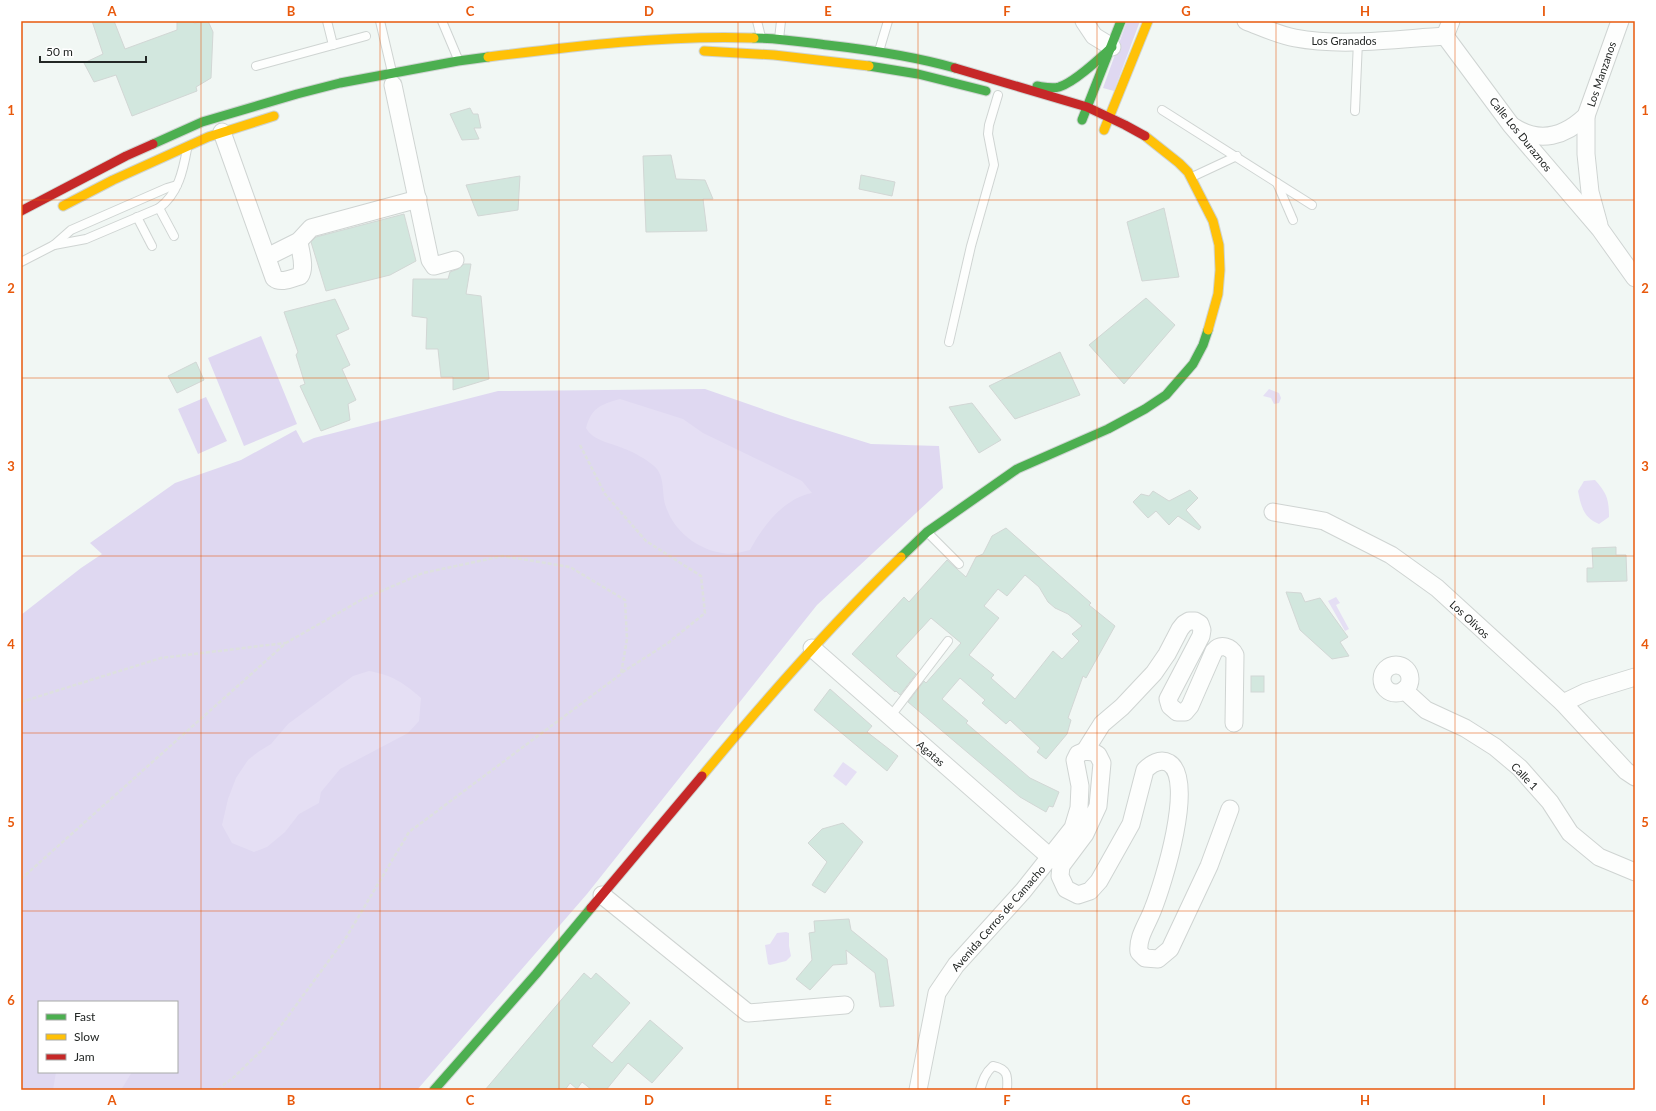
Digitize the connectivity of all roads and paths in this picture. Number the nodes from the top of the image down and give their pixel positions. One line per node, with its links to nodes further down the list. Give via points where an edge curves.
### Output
1 (327, 21): 17 (lane)
2 (380, 21): 23 (lane)
3 (442, 21): 21 (lane)
4 (757, 21): 14 (lane)
5 (781, 21): 15 (lane)
6 (888, 21): 19 (lane)
7 (1084, 21): 18 (street, via 1094,36)
8 (1121, 21): 18 (main road)
9 (1148, 21): 32 (main road)
10 (1246, 21): 16 (street, Los Granados, via 1277,34 1295,38)
11 (1620, 21): 30 (street, Los Manzanos)
12 (1448, 28): 16 (street, Los Granados); 33 (street, Calle Los Duraznos)
13 (366, 36): 17 (lane)
14 (761, 38): 15 (main road); 21 (main road, via 725,37 581,45)
15 (779, 39): 19 (main road)
16 (1358, 41): 28 (lane)
17 (333, 45): 22 (lane)
18 (1112, 47): 24 (main road, via 1096,62 1059,87); 26 (main road)
19 (879, 51): 24 (main road, via 926,60)
20 (691, 52): 25 (main road, via 756,54 873,66 977,88)
21 (458, 61): 23 (main road)
22 (256, 66)
23 (393, 82): 41 (street); 45 (main road, via 297,94 202,122 126,156)
24 (1013, 84): 26 (main road)
25 (1002, 96): 57 (lane, via 988,134 994,165 971,246)
26 (1087, 106): 32 (main road); 34 (main road)
27 (1162, 110): 37 (lane)
28 (1355, 111)
29 (282, 113): 35 (main road)
30 (1586, 116): 33 (street, Los Manzanos, via 1567,131 1556,135 1532,135); 48 (street, Calle Los Duraznos, via 1588,177)
31 (1072, 117): 34 (main road)
32 (1110, 117): 34 (main road); 38 (main road, via 1151,140 1178,163)
33 (1511, 124): 48 (street, Calle Los Duraznos)
34 (1097, 127)
35 (222, 132): 36 (main road); 53 (street)
36 (187, 147): 40 (lane); 44 (main road)
37 (1236, 156): 38 (lane); 39 (lane)
38 (1186, 180): 60 (main road, via 1199,192 1213,221 1220,245 1220,270 1212,320 1193,364 1166,395 1145,409 1108,429 1017,469)
39 (1277, 182): 42 (lane); 47 (lane)
40 (177, 185): 43 (lane, via 168,201); 51 (lane, via 72,230)
41 (418, 199): 50 (street, via 311,228); 54 (street, via 430,260 434,266)
42 (1312, 205)
43 (159, 208): 46 (lane); 49 (lane)
44 (56, 209)
45 (21, 212)
46 (137, 217): 51 (lane, via 86,239); 52 (lane)
47 (1293, 220)
48 (1600, 230): 56 (street, Calle Los Duraznos)
49 (174, 236)
50 (299, 241): 53 (street); 53 (street, via 303,270 300,276 277,280)
51 (54, 245): 55 (lane)
52 (152, 246)
53 (267, 257)
54 (455, 260)
55 (21, 262)
56 (1635, 278)
57 (949, 342)
58 (580, 445): 65 (path, via 605,494 646,541 701,576 705,613 668,643)
59 (1273, 512): 69 (street, Los Olivos, via 1324,521 1391,555 1437,588)
60 (927, 532): 61 (lane); 64 (main road)
61 (959, 564)
62 (948, 641): 70 (lane)
63 (286, 643): 65 (path, via 361,600 423,573 503,556 570,567 625,600 627,639); 68 (path, via 162,658); 77 (path)
64 (812, 648): 70 (street, Agatas); 78 (main road)
65 (620, 674): 80 (path, via 409,832 347,936 266,1046)
66 (1635, 677): 69 (street, via 1586,692)
67 (1404, 690): 76 (street, Calle 1, via 1426,710 1466,728 1495,747 1520,768 1550,802 1570,833 1599,857)
68 (21, 702)
69 (1563, 703): 73 (street, Los Olivos, via 1626,771)
70 (890, 717): 75 (street, Agatas)
71 (1234, 723): 72 (street, via 1235,656 1233,651 1223,646 1214,651 1185,712 1177,712 1170,706 1168,699 1201,636 1200,624 1189,621 1180,629 1168,654 1154,673 1102,724)
72 (1085, 751): 74 (street, Avenida Cerros de Camacho, via 1098,755 1102,763 1098,806 1085,834 1061,866 1060,876 1066,889 1078,895 1090,891 1099,881 1131,824 1145,770 1158,761 1166,761 1173,765 1180,783 1179,811 1171,852 1153,910 1138,945 1139,952 1145,958 1158,959 1170,949 1209,866); 75 (street, Avenida Cerros de Camacho, via 1078,754 1075,760 1080,786 1079,808 1073,828)
73 (1635, 777)
74 (1230, 809)
75 (1050, 857): 82 (street, Avenida Cerros de Camacho, via 956,965 937,993)
76 (1635, 872)
77 (21, 879)
78 (602, 895): 79 (street, via 748,1013); 81 (main road)
79 (845, 1005)
80 (217, 1090)
81 (436, 1090)
82 (918, 1090)
83 (980, 1090): 84 (lane, via 988,1070 993,1066 1006,1072)
84 (1008, 1090)

